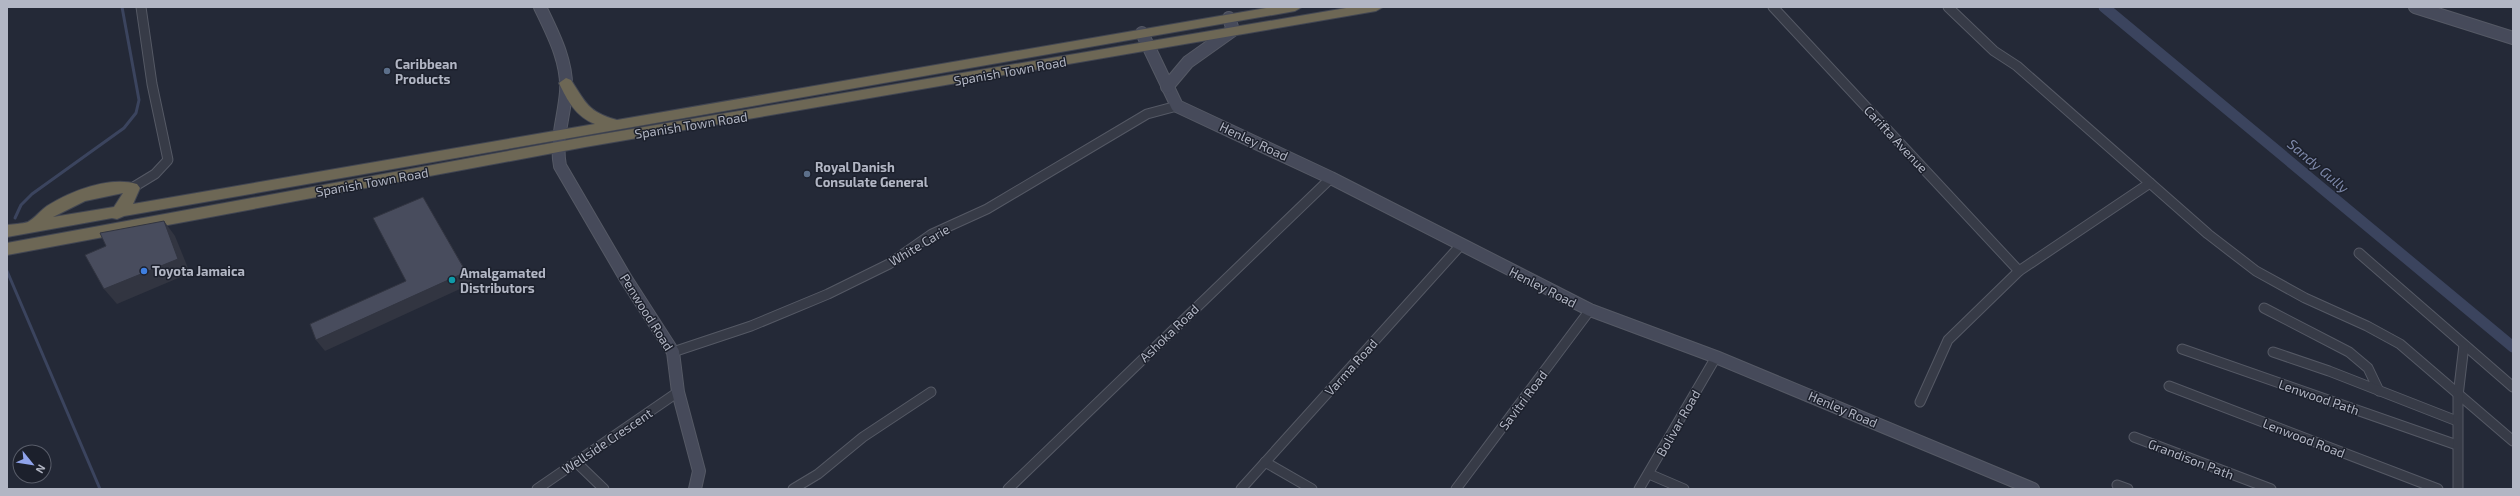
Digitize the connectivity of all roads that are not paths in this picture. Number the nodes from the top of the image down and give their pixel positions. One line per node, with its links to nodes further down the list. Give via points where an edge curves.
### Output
1 (141, 7): 21 (street, via 152,84 168,160 155,174)
2 (540, 7): 13 (street, Penwood Road, via 564,64)
3 (1295, 7): 8 (highway, Spanish Town Road)
4 (1376, 7): 8 (highway, Spanish Town Road)
5 (1773, 7): 29 (street, Carifta Avenue)
6 (1948, 7): 20 (street, via 1994,50 2023,71)
7 (2415, 7): 10 (street)
8 (1231, 24): 9 (highway, Spanish Town Road); 11 (highway, Spanish Town Road); 15 (street, via 1186,64)
9 (1142, 33): 11 (street); 14 (highway, Spanish Town Road)
10 (2513, 38)
11 (1148, 47): 12 (highway, Spanish Town Road); 15 (street)
12 (986, 74): 14 (highway, via 980,70 836,89); 18 (highway, Spanish Town Road)
13 (566, 83): 17 (highway, via 576,104 587,115 602,122); 18 (street, Penwood Road)
14 (829, 87): 17 (highway, Spanish Town Road)
15 (1167, 87): 16 (street)
16 (1177, 106): 19 (street, Henley Road); 34 (street, White Carie, via 1147,114 994,205 932,234 889,264 828,294 751,326)
17 (618, 125): 18 (highway, Spanish Town Road)
18 (558, 141): 22 (highway, Spanish Town Road); 25 (highway, Spanish Town Road); 34 (street, Penwood Road, via 560,166 626,279)
19 (1331, 178): 26 (street, Henley Road); 56 (street, Ashoka Road)
20 (2150, 183): 29 (street); 42 (street, via 2208,234 2256,271 2400,344)
21 (132, 188): 22 (highway); 23 (highway, via 100,190 48,213)
22 (121, 210): 23 (highway, Spanish Town Road); 25 (highway)
23 (34, 226): 24 (highway, Spanish Town Road)
24 (7, 231)
25 (99, 232): 27 (highway, Spanish Town Road)
26 (1460, 246): 31 (street, Henley Road); 49 (street, Varma Road)
27 (7, 249)
28 (2359, 253): 32 (street)
29 (2018, 271): 43 (street, via 1948,340)
30 (2264, 308): 39 (street, via 2349,353 2368,368)
31 (1590, 310): 36 (street, Henley Road); 59 (street, Savitri Road)
32 (2464, 345): 38 (street); 42 (street)
33 (2182, 349): 47 (street, Lenwood Path)
34 (673, 352): 40 (street, Penwood Road)
35 (2273, 352): 39 (street)
36 (1716, 357): 50 (street, Bolivar Road); 62 (street, Henley Road)
37 (2169, 386): 65 (street, Lenwood Road)
38 (2513, 387)
39 (2379, 391): 44 (street)
40 (678, 392): 48 (street, Wellside Crescent); 54 (street, Penwood Road, via 699,471)
41 (931, 392): 55 (street, via 863,437 818,474)
42 (2458, 396): 44 (street); 46 (street)
43 (1920, 402)
44 (2457, 421): 47 (street)
45 (2134, 437): 64 (street, Grandison Path)
46 (2513, 441)
47 (2457, 445): 66 (street)
48 (576, 462): 52 (street, Wellside Crescent); 53 (street)
49 (1265, 462): 57 (street, Varma Road); 58 (street)
50 (1649, 474): 60 (street, Bolivar Road); 61 (street)
51 (2117, 485): 63 (street)
52 (537, 489)
53 (604, 489)
54 (695, 489)
55 (792, 489)
56 (1008, 489)
57 (1241, 489)
58 (1312, 489)
59 (1456, 489)
60 (1639, 489)
61 (1684, 489)
62 (2034, 489)
63 (2128, 489)
64 (2271, 489)
65 (2438, 489)
66 (2458, 489)

